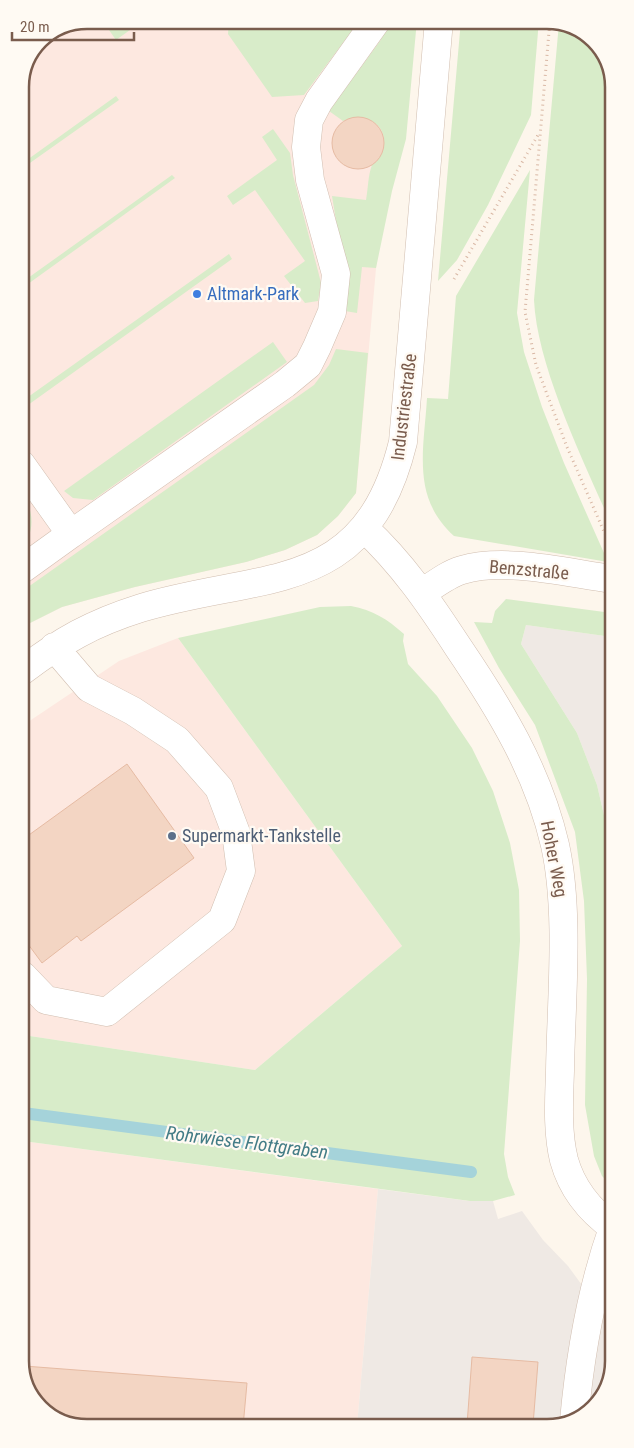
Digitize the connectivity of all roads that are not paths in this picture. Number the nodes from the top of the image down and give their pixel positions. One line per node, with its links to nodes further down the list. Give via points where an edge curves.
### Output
1 (370, 29): 5 (street, via 318,101 309,120 306,147 310,180 336,274 332,312 308,365)
2 (438, 29): 4 (street, Industriestraße, via 403,442 395,473 382,502)
3 (29, 475): 5 (street)
4 (364, 528): 8 (street, Hoher Weg, via 387,550); 9 (street, Industriestraße, via 320,564 306,570 142,608 81,631)
5 (72, 534): 6 (street)
6 (29, 564)
7 (605, 578): 8 (street, Benzstraße, via 485,565 460,570)
8 (422, 593): 12 (street, Hoher Weg, via 500,710 537,783 555,846 563,906 559,1120 564,1160 575,1187 591,1210)
9 (54, 647): 10 (street, Industriestraße); 11 (street, via 89,688 133,711 177,740 219,788 236,833 241,871 222,920 107,1012 46,1000)
10 (29, 666)
11 (29, 983)
12 (605, 1221)
13 (604, 1301): 14 (street, via 579,1373)
14 (575, 1412)

